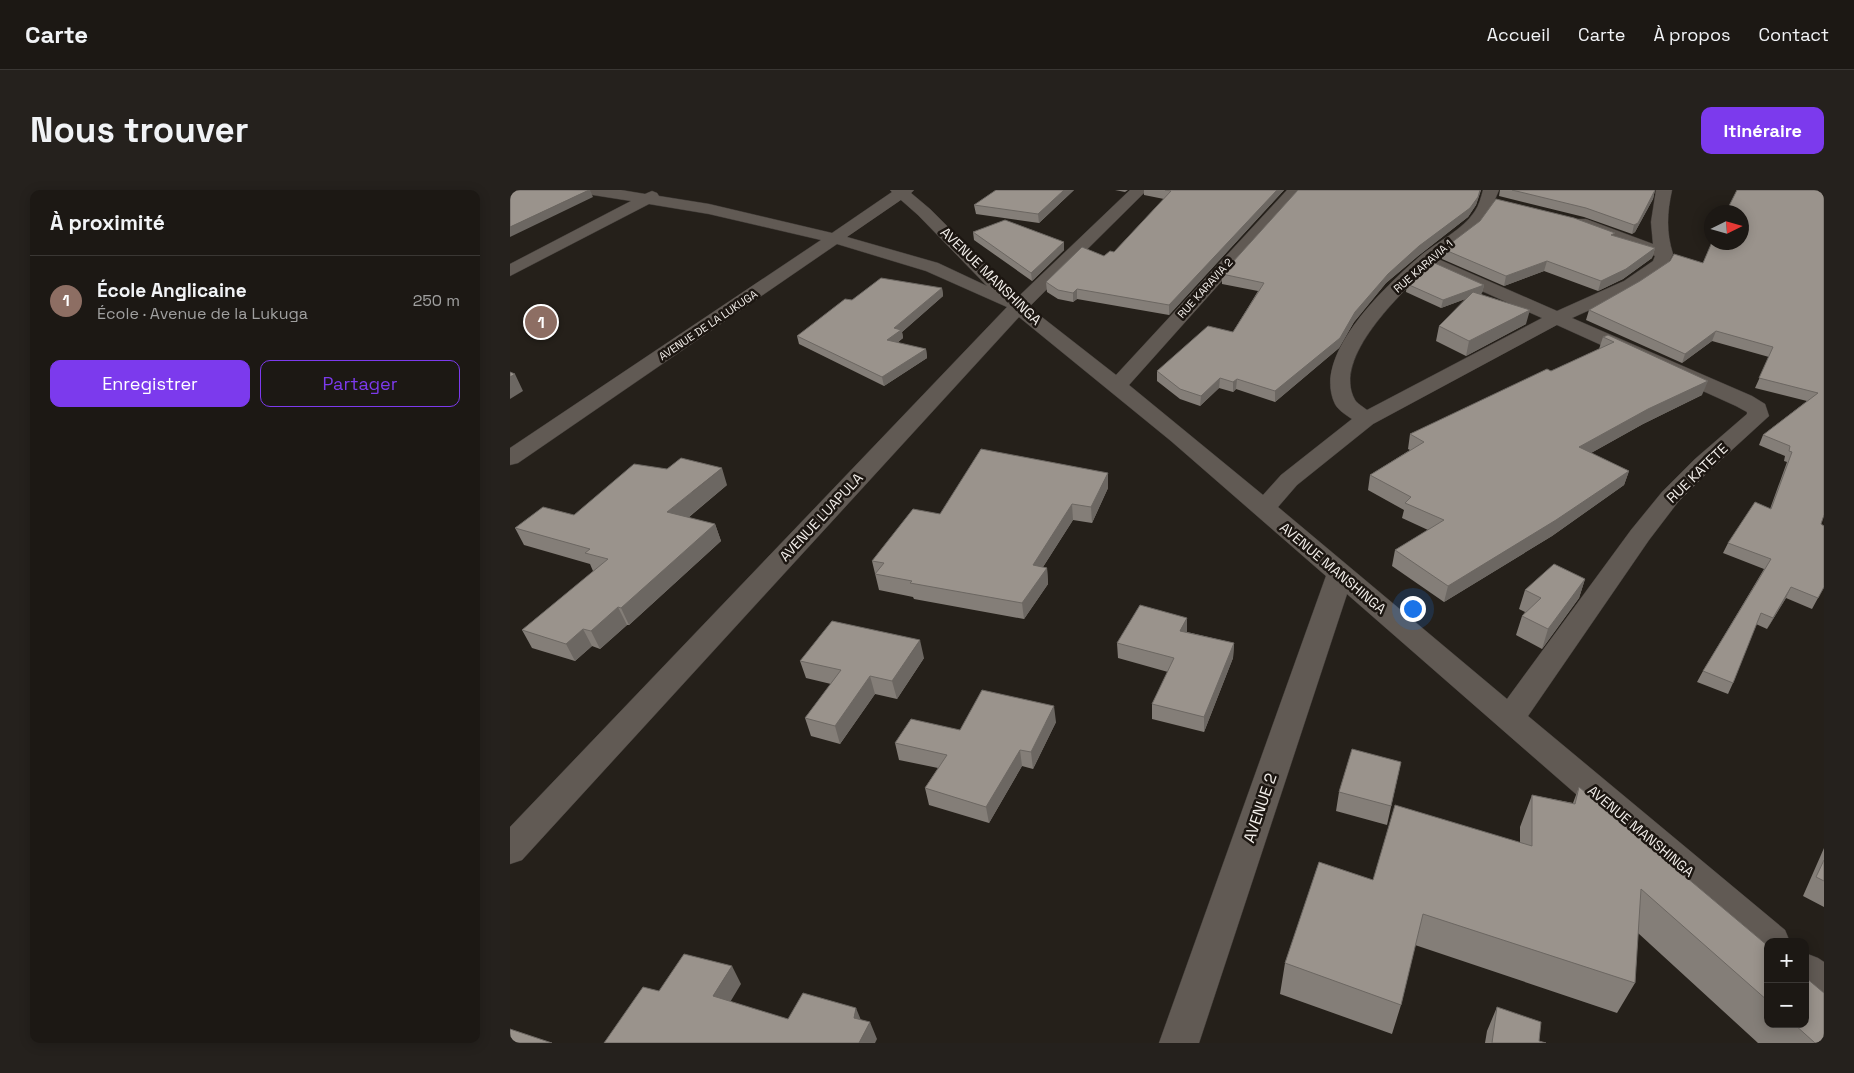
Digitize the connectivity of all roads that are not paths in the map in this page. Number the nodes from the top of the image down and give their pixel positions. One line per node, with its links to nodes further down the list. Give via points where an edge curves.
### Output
1 (593, 190): 7 (street)
2 (663, 190): 7 (street)
3 (1139, 190): 14 (street, AVENUE LUAPULA)
4 (1295, 190): 16 (street, RUE KARAVIA 2)
5 (1664, 190): 11 (street, via 1658,237)
6 (902, 191): 10 (street, AVENUE DE LA LUKUGA); 14 (street, AVENUE MANSHINGA)
7 (647, 198): 10 (street, via 774,223); 13 (street)
8 (1494, 198): 12 (street, RUE KARAVIA 1, via 1468,228)
9 (1564, 218): 11 (street)
10 (835, 240): 14 (street, via 910,258); 18 (street, AVENUE DE LA LUKUGA)
11 (1665, 254): 15 (street, via 1660,264 1630,285)
12 (1426, 260): 15 (street, RUE KATETE); 17 (street, RUE KARAVIA 1, via 1387,297 1347,353 1339,380 1345,403)
13 (510, 271)
14 (1018, 307): 16 (street, AVENUE MANSHINGA); 22 (street, AVENUE LUAPULA)
15 (1557, 318): 17 (street); 21 (street, RUE KATETE, via 1744,402 1757,409 1758,416 1670,497)
16 (1117, 386): 19 (street, AVENUE MANSHINGA)
17 (1365, 420): 19 (street, via 1289,480)
18 (510, 458)
19 (1263, 509): 20 (street, AVENUE MANSHINGA)
20 (1340, 574): 21 (street, AVENUE MANSHINGA); 26 (street, AVENUE 2)
21 (1509, 719): 23 (street, AVENUE MANSHINGA)
22 (510, 850)
23 (1767, 938)
24 (1809, 973): 25 (street)
25 (1824, 986)
26 (1179, 1043)

